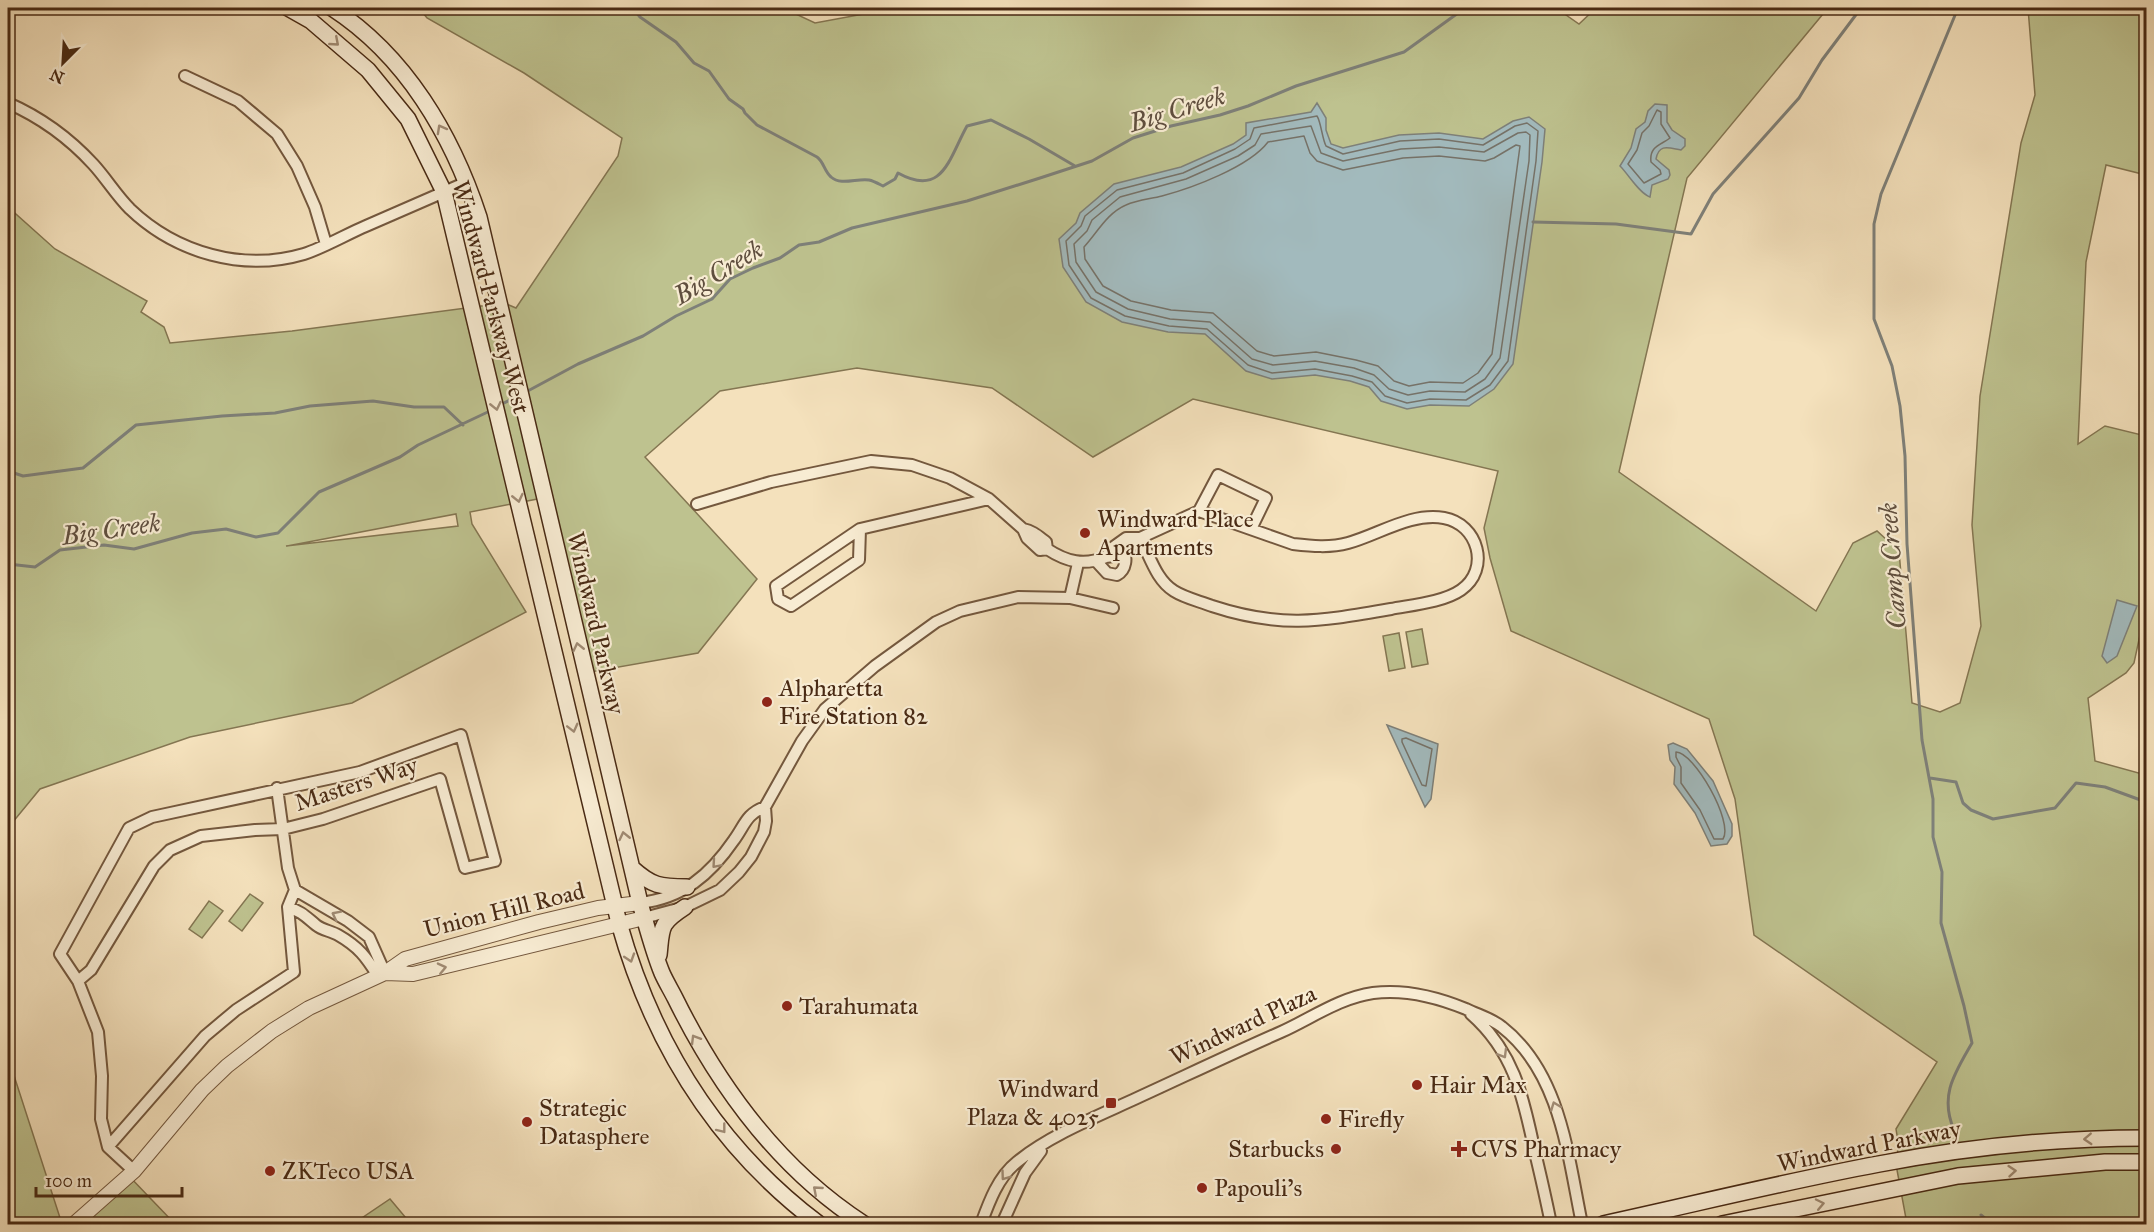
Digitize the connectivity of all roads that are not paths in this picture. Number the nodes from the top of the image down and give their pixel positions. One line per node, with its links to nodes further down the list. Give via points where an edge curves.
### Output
1 (288, 8): 6 (main road, Windward Parkway West, one-way to 6, via 311,21 368,70 408,119)
2 (332, 8): 5 (main road, Windward Parkway, one-way to 2, via 433,114 412,84 380,47)
3 (185, 76): 7 (street, via 238,101 277,134 297,166)
4 (8, 103): 7 (street, via 42,121 71,143 144,221 194,250 230,259 266,260 305,254)
5 (467, 182): 6 (street); 23 (main road, Windward Parkway, one-way to 5, via 479,217)
6 (444, 192): 7 (street); 8 (main road, Windward Parkway West, one-way to 8)
7 (326, 244)
8 (505, 441): 26 (main road, Windward Parkway, one-way to 26)
9 (989, 499): 10 (street, via 950,478 912,465 871,462 771,482); 12 (street); 17 (street, via 1023,529 1032,531 1040,550 1047,549)
10 (697, 504)
11 (1199, 511): 13 (street); 13 (street, via 1218,475 1266,498); 14 (street)
12 (860, 529): 12 (street, via 776,585 778,599 791,606 858,560)
13 (1251, 529): 14 (street, via 1293,544 1334,546 1413,520 1446,518 1470,532 1476,543 1477,570 1460,591 1424,603 1325,620 1274,621 1245,616 1173,591 1164,583)
14 (1140, 538): 15 (street)
15 (1121, 548): 16 (street, via 1118,556); 16 (street, via 1125,566 1117,575 1107,573)
16 (1101, 559): 17 (street)
17 (1078, 563): 18 (street)
18 (1070, 598): 19 (street); 21 (street, via 1018,597 993,602 936,622 908,641 825,709)
19 (1113, 608)
20 (277, 788): 22 (street, Masters Way); 22 (street, Masters Way, via 360,772 461,735 495,861 465,868 440,779); 37 (street, Masters Way, via 153,817 129,828 60,954)
21 (765, 807): 24 (street, one-way to 24, via 749,815 712,869); 28 (street, via 764,832 739,872 720,890)
22 (283, 829): 25 (street, Masters Way); 37 (street, Masters Way, via 201,836 170,850 154,866 91,970)
23 (632, 868): 24 (main road, via 656,885); 29 (main road, Windward Parkway)
24 (687, 887): 29 (street)
25 (295, 890): 27 (street); 31 (street, one-way to 25)
26 (616, 906): 29 (street, Union Hill Road); 30 (main road, Windward Parkway); 32 (street, Union Hill Road)
27 (288, 907): 33 (street); 41 (street, via 294,972 205,1036)
28 (685, 907): 29 (street); 35 (main road, via 663,926)
29 (642, 910): 30 (street, Union Hill Road); 35 (main road, Windward Parkway)
30 (619, 923): 34 (street, Union Hill Road); 45 (main road, Windward Parkway, one-way to 45, via 655,1024 695,1094 769,1182)
31 (369, 937): 33 (street); 36 (street)
32 (463, 942): 34 (street); 36 (street, Union Hill Road, via 405,959)
33 (363, 952): 36 (street)
34 (470, 961): 36 (street, Union Hill Road, one-way to 34, via 412,974)
35 (658, 961): 46 (main road, Windward Parkway, one-way to 35, via 828,1200 793,1169 734,1096 690,1030)
36 (381, 975): 43 (street, Union Hill Road, via 309,1008 227,1066)
37 (78, 981): 41 (street, Masters Way, via 98,1032 101,1119)
38 (1466, 1010): 40 (street, Windward Plaza, via 1430,996 1391,991 1343,1000); 49 (street, Windward Plaza, one-way to 49, via 1482,1024 1515,1073); 50 (street, Windward Plaza, one-way to 38, via 1558,1114 1539,1069 1503,1027)
39 (2146, 1138): 51 (main road, Windward Parkway, one-way to 51, via 2045,1141 1949,1152 1801,1179)
40 (1047, 1143): 47 (street, Windward Plaza, one-way to 47, via 1004,1174); 48 (street, Windward Plaza, via 1025,1173)
41 (108, 1147): 43 (street)
42 (2146, 1162): 52 (main road, Windward Parkway, one-way to 42, via 1958,1176 2105,1162)
43 (134, 1171): 44 (street, Union Hill Road)
44 (74, 1224)
45 (819, 1224)
46 (864, 1224)
47 (981, 1224)
48 (1002, 1224)
49 (1551, 1224)
50 (1582, 1224)
51 (1603, 1224)
52 (1722, 1224)

